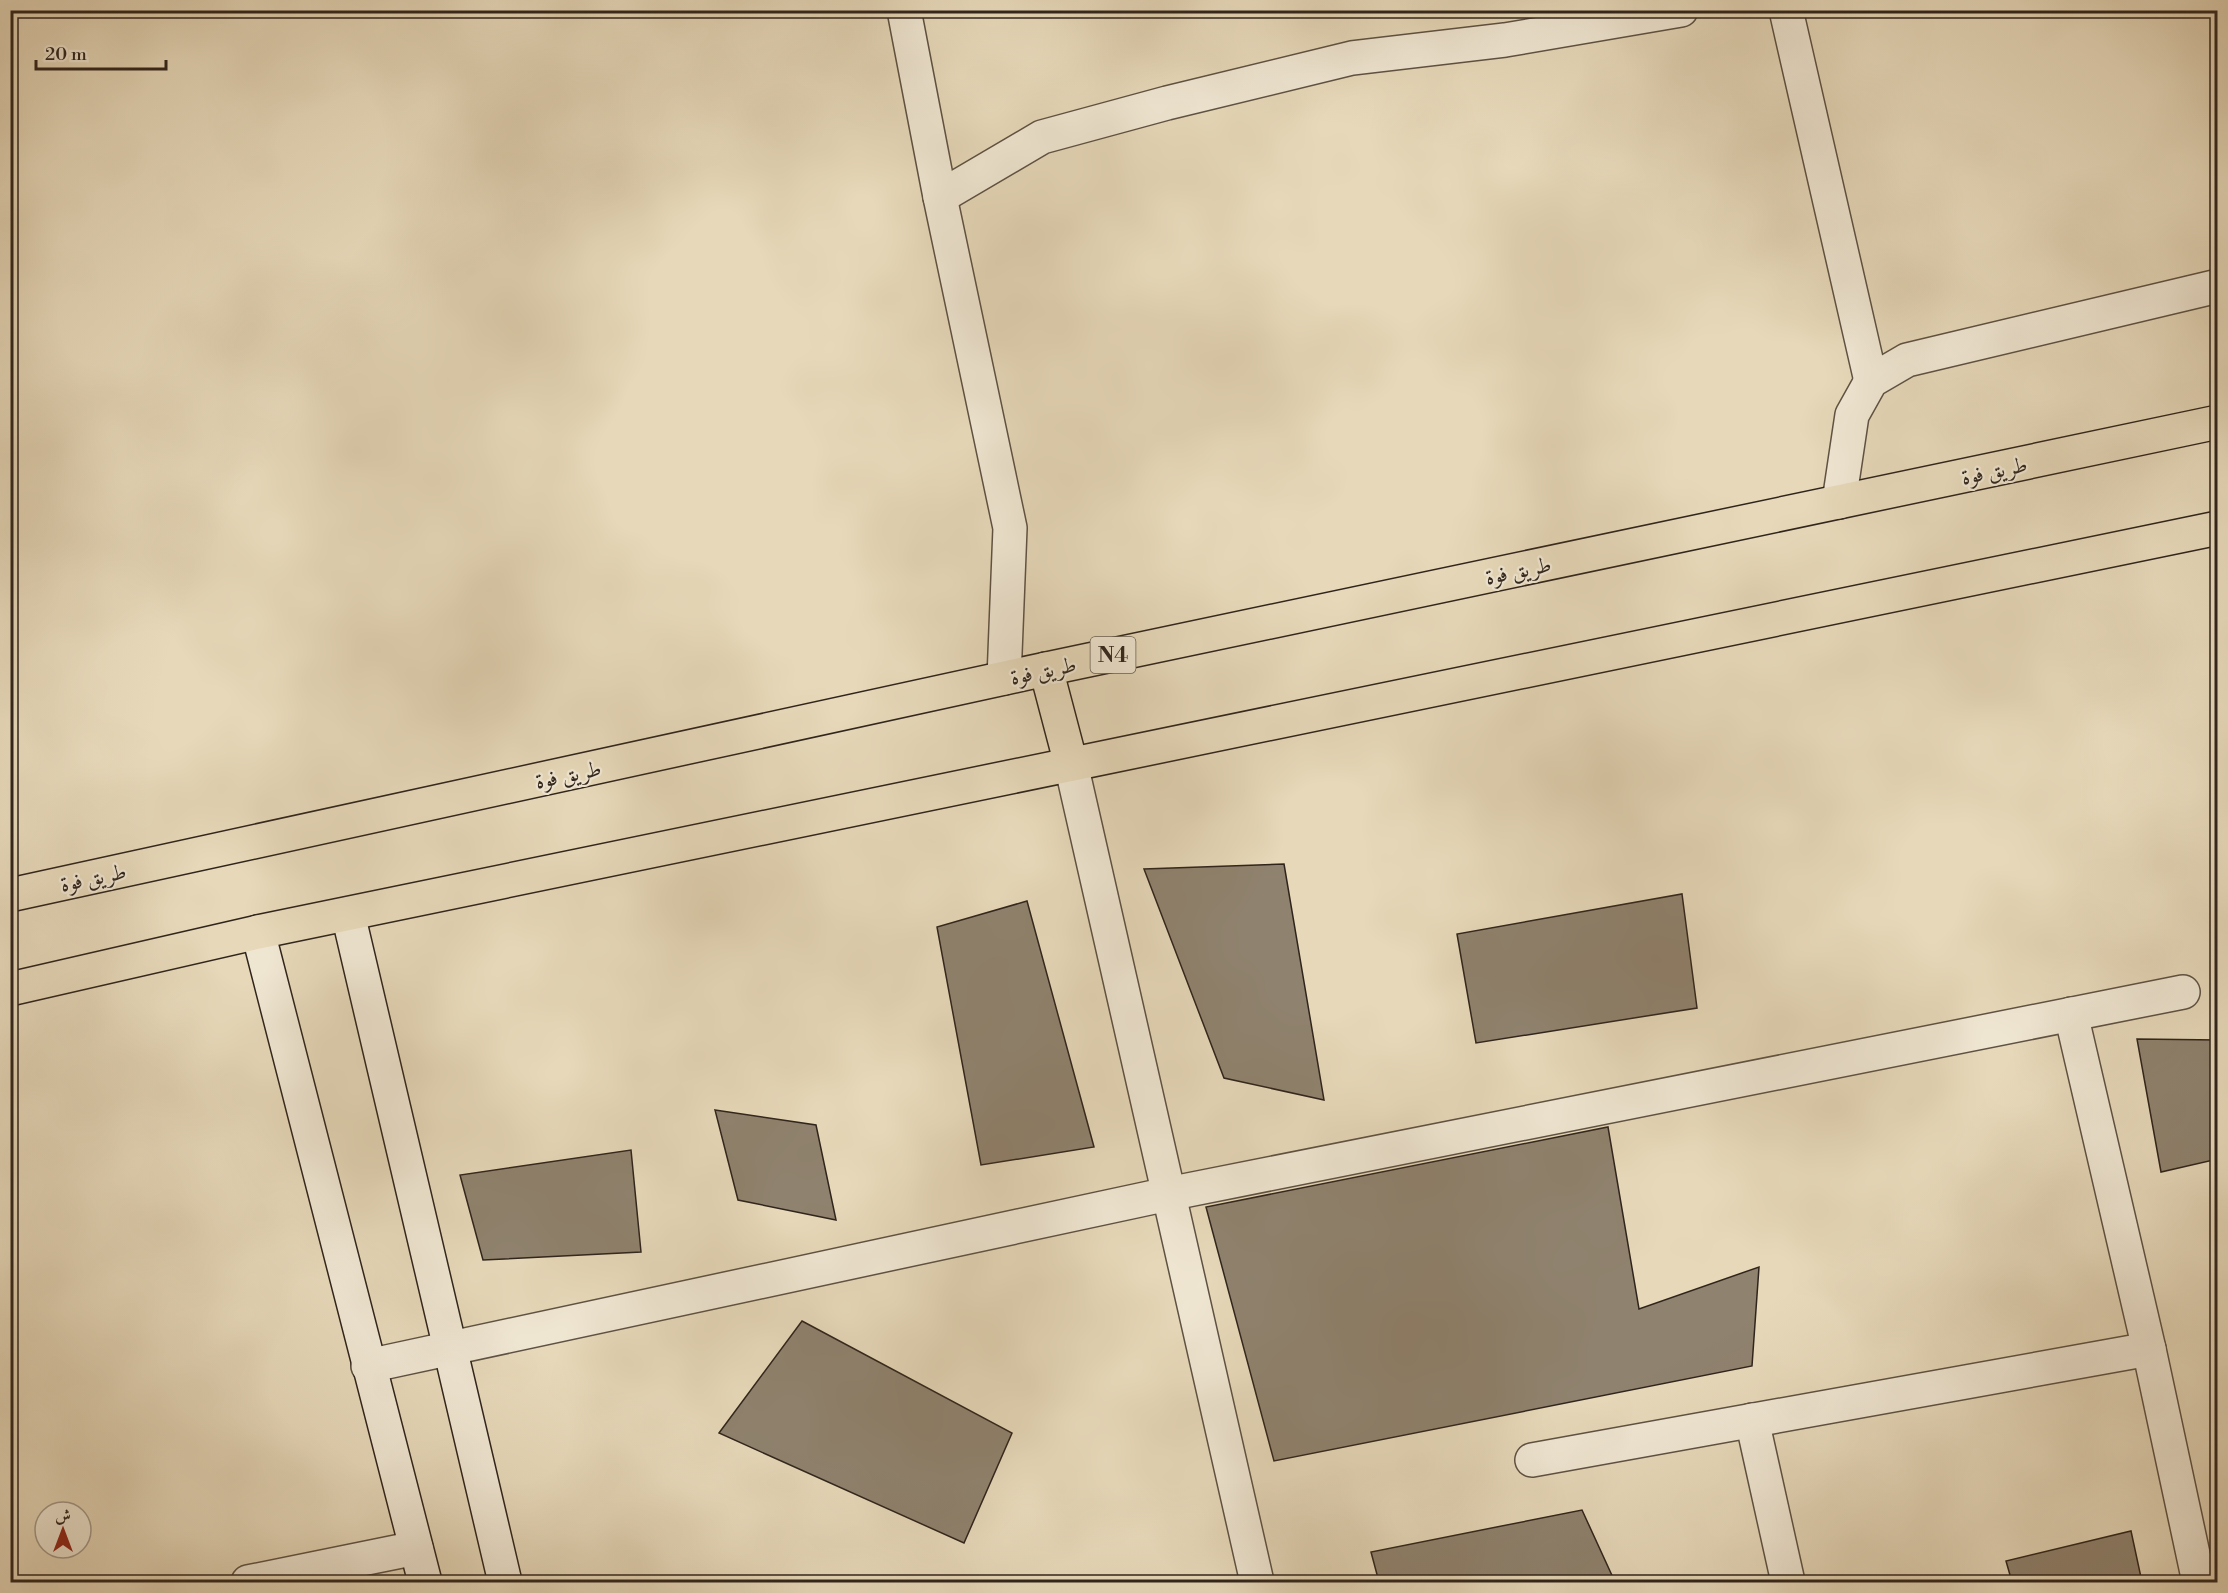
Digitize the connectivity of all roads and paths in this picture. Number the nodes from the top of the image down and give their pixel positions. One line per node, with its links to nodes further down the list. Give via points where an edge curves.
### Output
1 (904, 10): 4 (street)
2 (1681, 10): 4 (street, via 1505,40 1352,58 1167,103 1042,137)
3 (1786, 10): 6 (street)
4 (940, 197): 11 (street, via 1010,528)
5 (2217, 286): 6 (street, via 1907,360)
6 (1871, 381): 8 (street, via 1852,415)
7 (2217, 422): 8 (highway, طريق فوة / N4)
8 (1839, 502): 10 (highway, طريق فوة / N4)
9 (2217, 528): 12 (highway)
10 (1046, 669): 11 (highway, طريق فوة / N4); 12 (highway)
11 (1004, 678): 13 (highway, طريق فوة / N4)
12 (1071, 764): 14 (highway); 19 (street)
13 (10, 895)
14 (348, 914): 15 (highway); 20 (street)
15 (258, 932): 16 (highway); 22 (street)
16 (10, 989)
17 (2183, 992): 18 (street)
18 (2071, 1014): 19 (street); 21 (street)
19 (1168, 1194): 20 (street); 29 (street)
20 (451, 1348): 22 (street); 28 (street)
21 (2149, 1349): 23 (street); 31 (street)
22 (369, 1366): 25 (street)
23 (1752, 1420): 24 (street); 30 (street)
24 (1532, 1460)
25 (416, 1548): 26 (street); 27 (street)
26 (262, 1581)
27 (425, 1582)
28 (505, 1582)
29 (1257, 1582)
30 (1788, 1582)
31 (2199, 1582)

